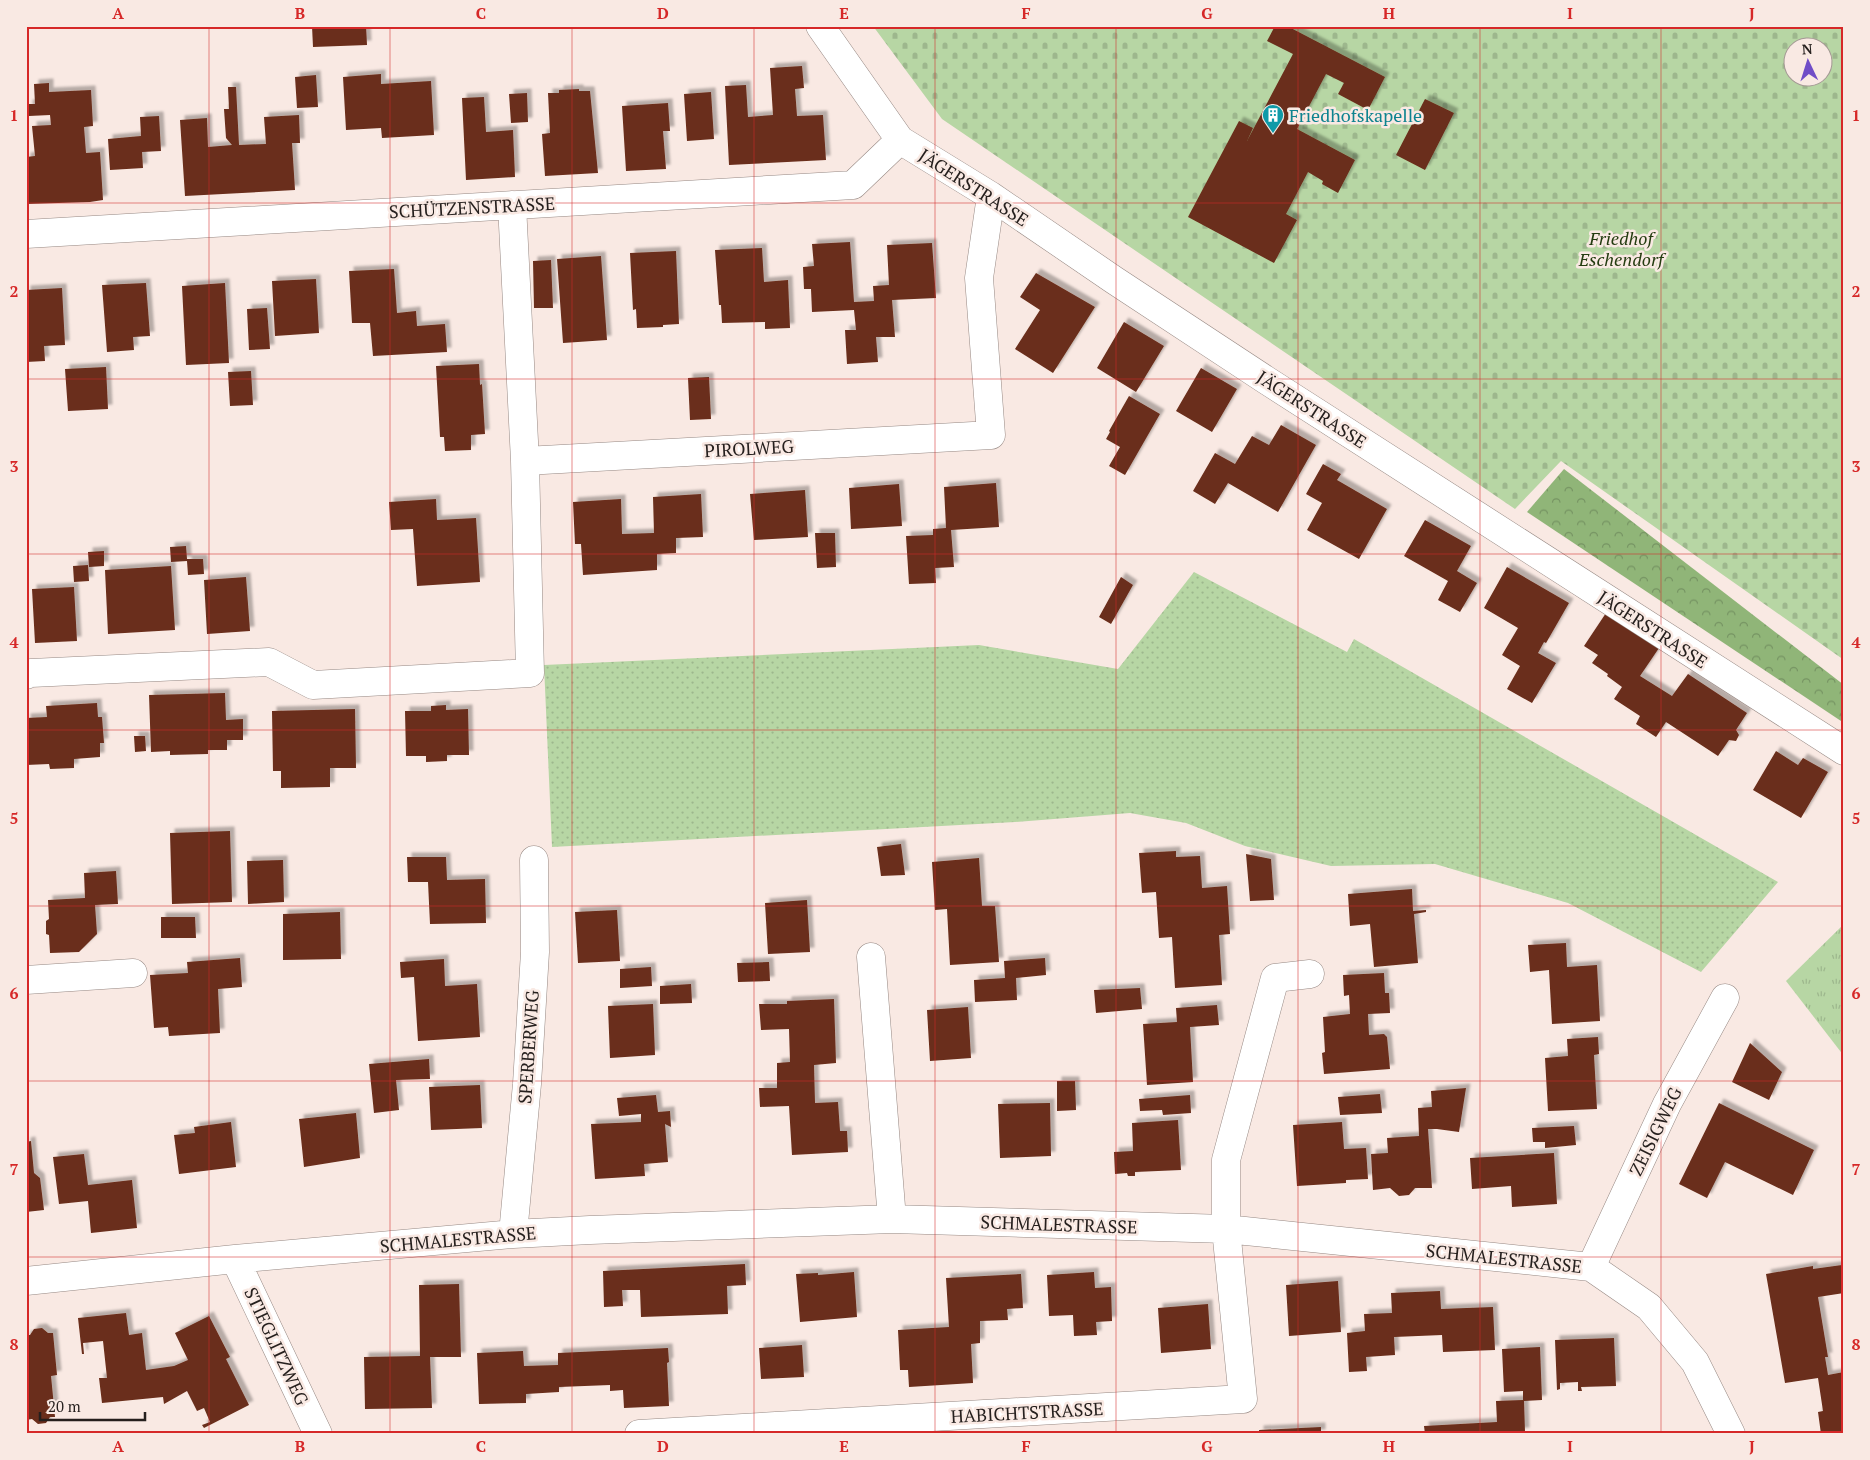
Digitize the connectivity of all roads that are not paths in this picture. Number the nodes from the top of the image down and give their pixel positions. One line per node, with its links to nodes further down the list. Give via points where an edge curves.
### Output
1 (820, 26): 2 (street, JÄGERSTRASSE)
2 (900, 140): 3 (street, JÄGERSTRASSE); 4 (street, SCHÜTZENSTRASSE, via 853,186)
3 (991, 196): 6 (street, PIROLWEG, via 979,278 991,435); 8 (street, JÄGERSTRASSE, via 1258,374)
4 (512, 205): 5 (street, SCHÜTZENSTRASSE); 6 (street)
5 (26, 234)
6 (525, 461): 7 (street, via 530,673 313,685 269,662)
7 (26, 675)
8 (1844, 751)
9 (534, 860): 17 (street, SPERBERWEG, via 535,952)
10 (871, 957): 15 (street)
11 (133, 973): 13 (street)
12 (1310, 974): 16 (street, via 1275,978 1226,1160)
13 (26, 980)
14 (1725, 998): 19 (street, ZEISIGWEG, via 1667,1104)
15 (892, 1219): 16 (street, SCHMALESTRASSE); 17 (street, SCHMALESTRASSE)
16 (1226, 1229): 19 (street, SCHMALESTRASSE); 22 (street, HABICHTSTRASSE, via 1243,1399)
17 (513, 1234): 18 (street, SCHMALESTRASSE)
18 (235, 1259): 20 (street, SCHMALESTRASSE); 21 (street, STIEGLITZWEG)
19 (1591, 1267): 23 (street, SCHMALESTRASSE, via 1649,1307 1695,1362)
20 (26, 1282)
21 (318, 1434)
22 (639, 1434)
23 (1731, 1434)

